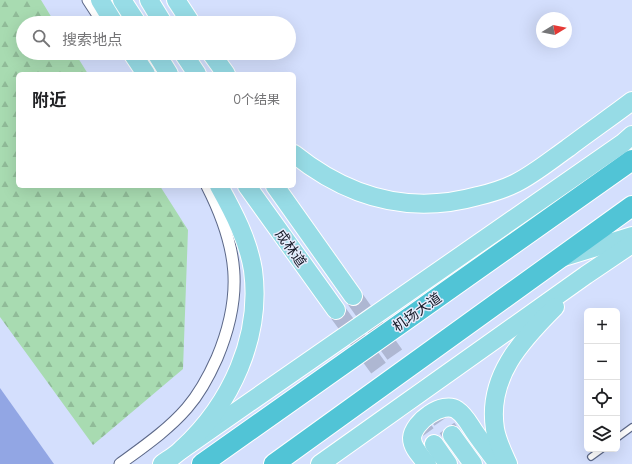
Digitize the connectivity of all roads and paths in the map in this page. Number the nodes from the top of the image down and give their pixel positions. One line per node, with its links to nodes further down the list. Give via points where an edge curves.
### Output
1 (88, 0): 6 (street)
2 (100, 0): 7 (main road)
3 (122, 0): 8 (main road)
4 (149, 0): 9 (main road)
5 (176, 0): 10 (main road)
6 (98, 16)
7 (110, 16)
8 (132, 16)
9 (159, 16)
10 (186, 16)
11 (126, 60): 16 (street)
12 (137, 60): 17 (main road)
13 (160, 60): 18 (main road)
14 (188, 60): 19 (main road)
15 (217, 60): 20 (main road)
16 (134, 72)
17 (145, 72)
18 (168, 72)
19 (196, 72)
20 (225, 72)
21 (632, 101): 23 (main road, via 515,184 464,200 413,204 368,195 335,182)
22 (632, 135): 40 (main road)
23 (296, 156)
24 (632, 160): 45 (highway, 机场大道)
25 (208, 188): 43 (street, via 219,209 233,260 234,282 230,321 201,390 167,428)
26 (220, 188): 40 (main road, via 243,234 253,270 254,308 241,365 223,400 203,427)
27 (248, 188): 35 (main road, 成林道)
28 (276, 188): 34 (main road, 成林道)
29 (632, 206): 32 (highway)
30 (632, 236): 32 (main road)
31 (632, 244): 33 (main road)
32 (560, 259): 46 (highway)
33 (586, 275): 47 (main road); 52 (main road, via 522,343 507,363 499,382 494,424)
34 (353, 296)
35 (336, 310)
36 (632, 427): 38 (lane)
37 (452, 435): 50 (main road)
38 (620, 436)
39 (434, 444): 49 (main road)
40 (181, 450): 44 (main road)
41 (598, 452): 42 (lane)
42 (591, 457)
43 (120, 464)
44 (162, 464)
45 (202, 464)
46 (274, 464)
47 (320, 464)
48 (427, 464): 51 (main road, via 414,448 412,438 415,429 421,421 447,407 456,409 464,416)
49 (448, 464)
50 (473, 464)
51 (498, 464)
52 (508, 464)

